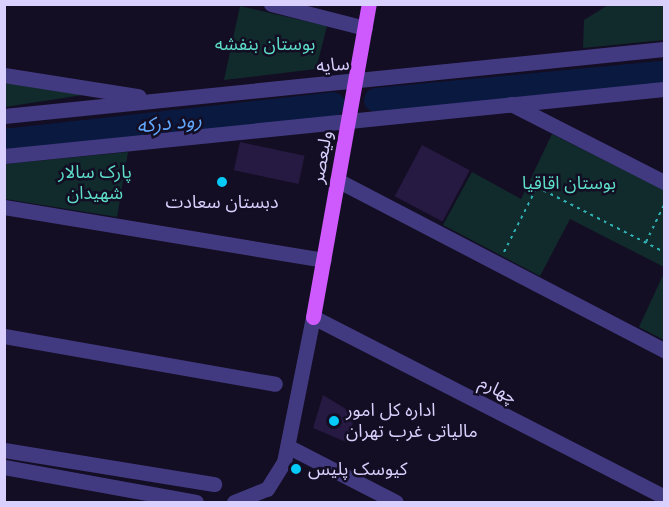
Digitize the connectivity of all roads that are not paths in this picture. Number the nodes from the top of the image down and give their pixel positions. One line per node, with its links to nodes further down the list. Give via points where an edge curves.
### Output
1 (271, 4): 3 (street)
2 (369, 4): 3 (main road, ولیعصر)
3 (365, 28): 6 (main road, ولیعصر)
4 (664, 49): 6 (street, سایه)
5 (4, 75): 8 (street)
6 (355, 82): 8 (street, سایه); 11 (main road, ولیعصر)
7 (664, 89): 9 (street)
8 (159, 100): 10 (street, سایه)
9 (511, 104): 11 (street); 14 (street)
10 (4, 116)
11 (348, 121): 12 (street); 13 (main road, ولیعصر)
12 (4, 156)
13 (338, 180): 16 (main road, ولیعصر); 19 (street)
14 (664, 183)
15 (4, 207): 16 (street)
16 (324, 260): 17 (main road, ولیعصر)
17 (314, 317): 21 (street); 25 (street, چهارم)
18 (4, 336): 20 (street)
19 (664, 350)
20 (275, 384)
21 (289, 447): 27 (street, via 267,489); 28 (street)
22 (4, 450): 24 (street)
23 (4, 467): 26 (street)
24 (214, 484)
25 (664, 497)
26 (196, 502)
27 (234, 502)
28 (396, 502)

